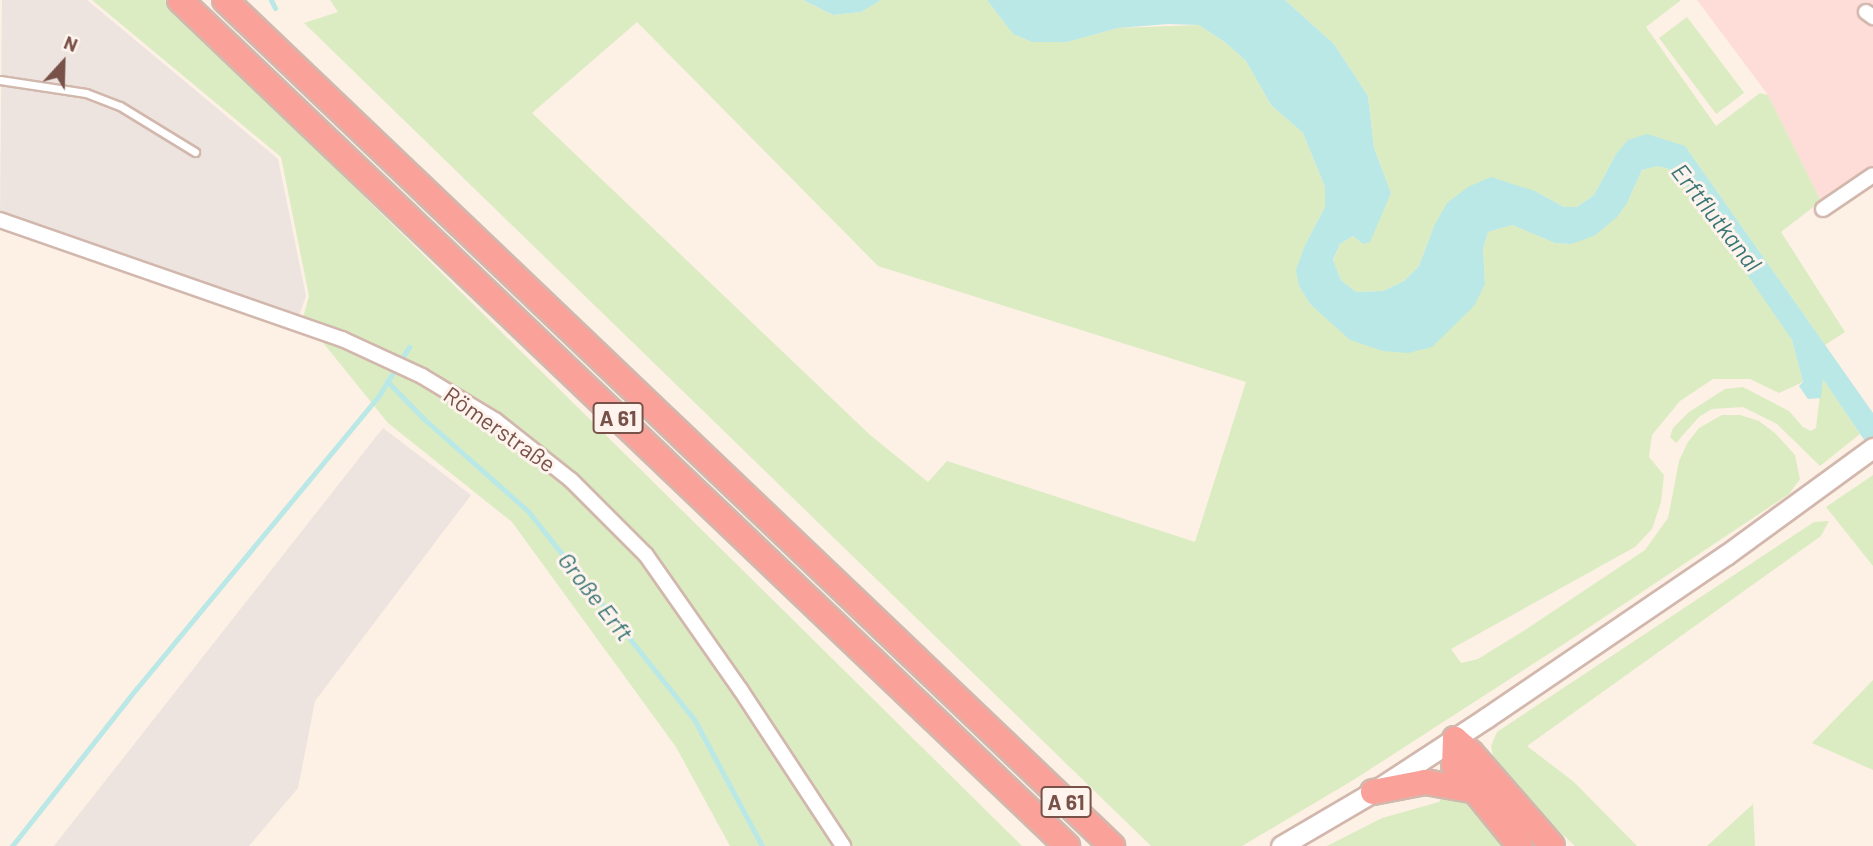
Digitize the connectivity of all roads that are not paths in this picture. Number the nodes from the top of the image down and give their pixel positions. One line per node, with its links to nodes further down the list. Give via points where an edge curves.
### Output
1 (180, 0): 13 (highway, A 61)
2 (225, 0): 14 (highway, A 61)
3 (0, 80): 4 (lane, via 86,93 120,106)
4 (195, 152)
5 (1873, 175): 6 (street)
6 (1823, 209)
7 (0, 220): 12 (street, Römerstraße, via 342,339 422,376 495,420 571,480 646,555)
8 (1866, 453): 9 (main road, via 1726,555)
9 (1455, 739): 10 (highway, via 1454,765); 11 (main road); 17 (highway)
10 (1472, 790): 11 (highway, via 1426,782); 16 (highway)
11 (1373, 792): 15 (main road)
12 (843, 846)
13 (1068, 846)
14 (1112, 846)
15 (1281, 846)
16 (1520, 846)
17 (1552, 846)

